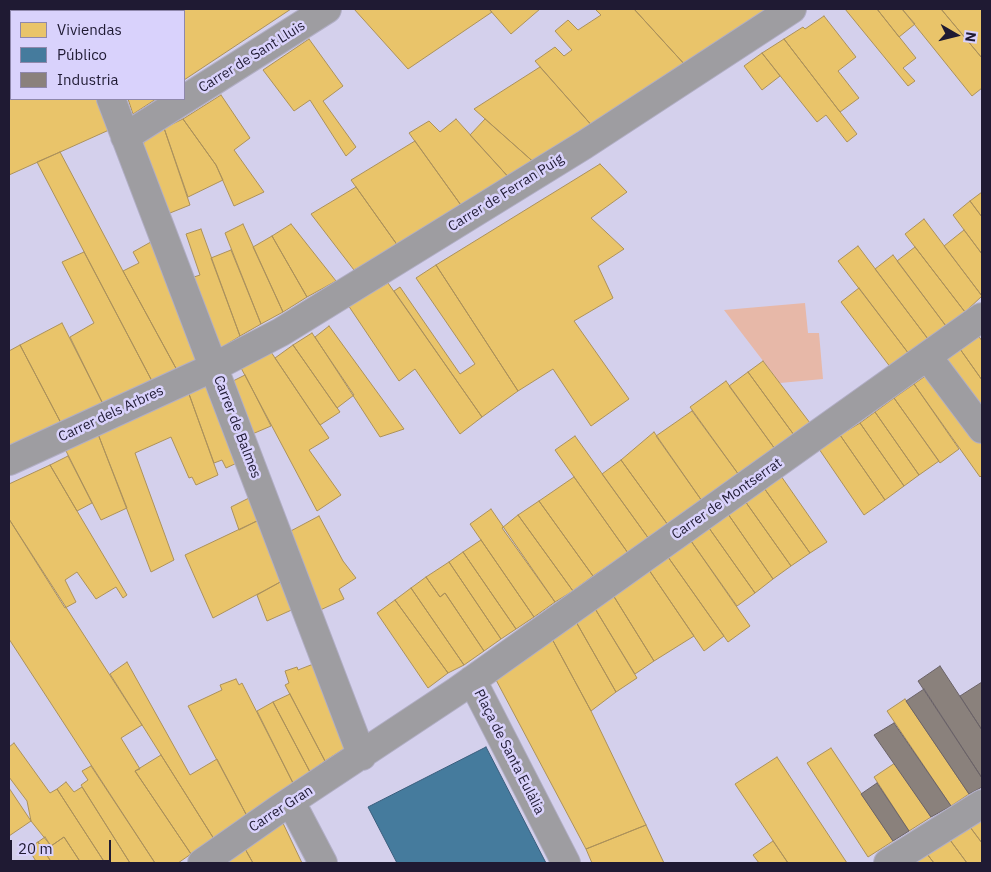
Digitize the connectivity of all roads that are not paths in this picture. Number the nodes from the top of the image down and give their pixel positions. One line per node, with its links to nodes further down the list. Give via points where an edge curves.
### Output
1 (327, 9): 3 (street, Carrer de Sant Lluis)
2 (792, 9): 9 (street, Carrer de Ferran Puig, via 576,150 281,332)
3 (185, 99)
4 (111, 100): 6 (street, Carrer de Balmes)
5 (184, 100): 6 (street, Carrer de Sant Lluis)
6 (126, 137): 9 (street, Carrer de Balmes)
7 (982, 317): 8 (street, Carrer de Montserrat)
8 (927, 356): 10 (street); 12 (street, Carrer de Montserrat)
9 (214, 367): 11 (street, Carrer dels Arbres); 13 (street, Carrer de Balmes)
10 (982, 429)
11 (9, 462)
12 (472, 680): 13 (street, Plaça de Santa Eulàlia); 18 (street, Plaça de Santa Eulàlia)
13 (362, 756): 14 (street, Carrer Gran)
14 (291, 802): 16 (street, Carrer Gran); 17 (street)
15 (982, 804): 19 (street)
16 (202, 863)
17 (323, 863)
18 (566, 863)
19 (888, 863)

